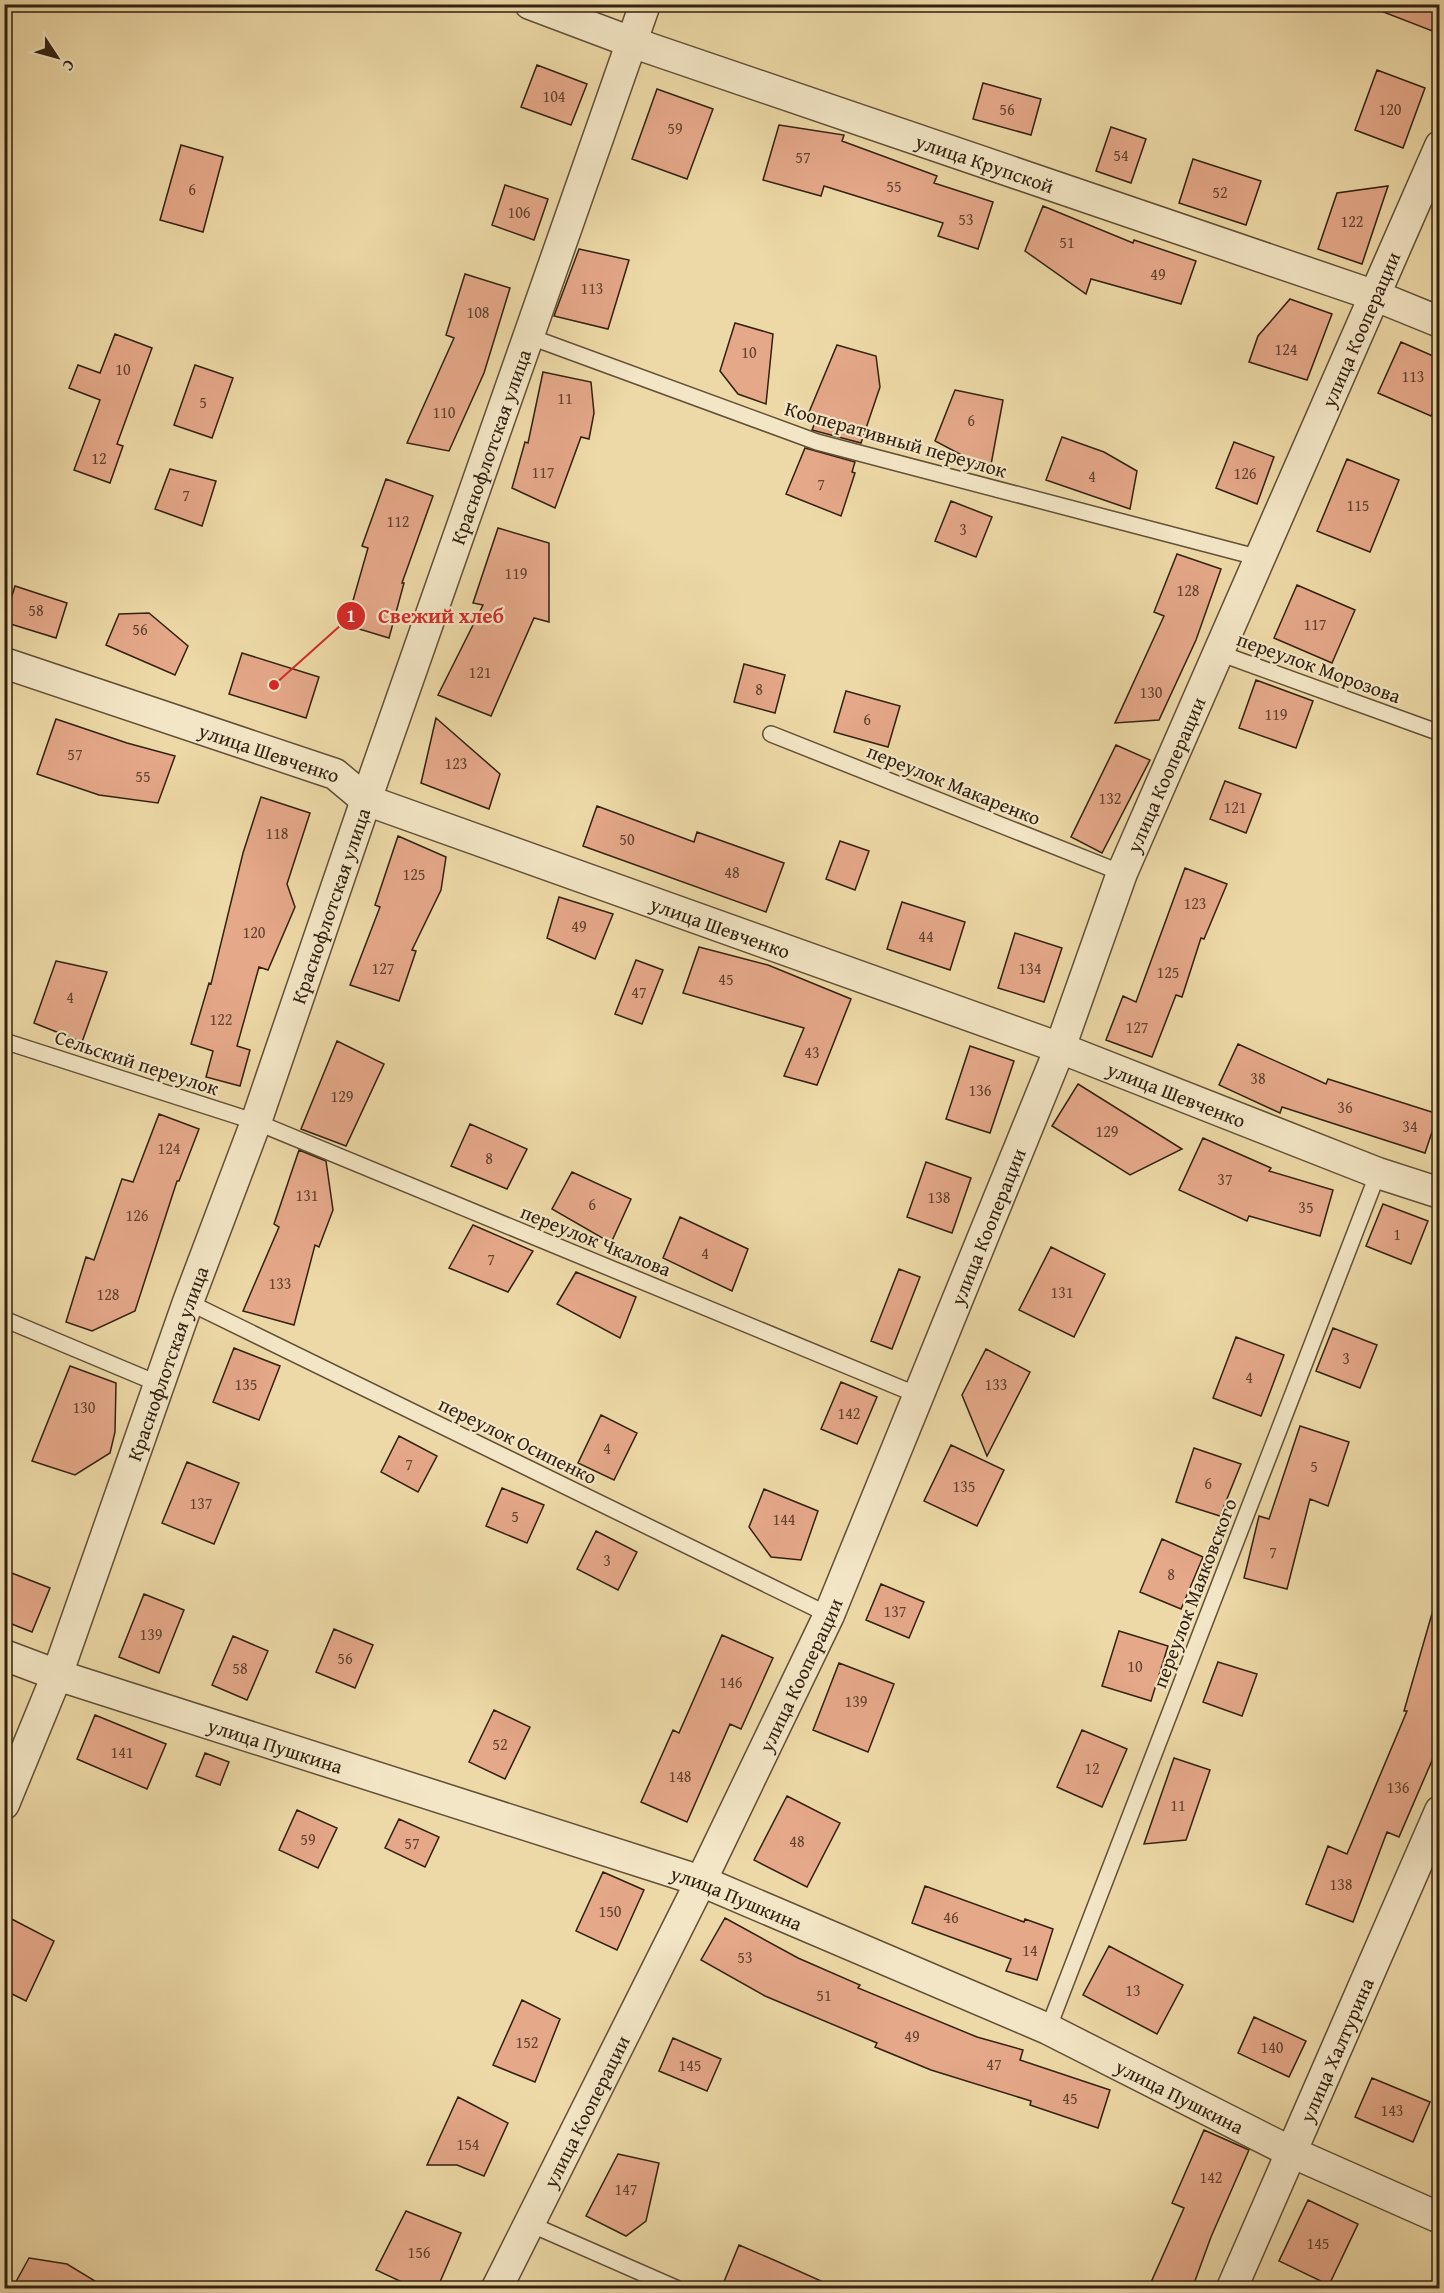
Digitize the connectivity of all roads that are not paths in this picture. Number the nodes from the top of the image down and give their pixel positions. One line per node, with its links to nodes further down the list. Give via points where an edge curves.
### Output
1 (530, 4): 3 (street, улица Крупской)
2 (645, 4): 3 (street, Краснофлотская улица)
3 (631, 42): 5 (street, улица Крупской); 7 (street, Краснофлотская улица)
4 (1440, 146): 5 (street, улица Кооперации)
5 (1376, 296): 6 (street, улица Крупской); 8 (street, улица Кооперации)
6 (1440, 322)
7 (528, 336): 8 (lane, Кооперативный переулок, via 817,442); 13 (street, Краснофлотская улица)
8 (1260, 558): 9 (street, улица Кооперации)
9 (1219, 653): 11 (lane, переулок Морозова); 14 (street, улица Кооперации)
10 (4, 663): 13 (street, улица Шевченко, via 335,774)
11 (1440, 733)
12 (771, 735): 14 (lane, переулок Макаренко)
13 (366, 800): 16 (street, улица Шевченко); 17 (street, Краснофлотская улица)
14 (1122, 873): 16 (street, улица Кооперации)
15 (4, 1041): 17 (lane, Сельский переулок)
16 (1060, 1048): 18 (street, улица Шевченко); 23 (street, улица Кооперации)
17 (256, 1122): 20 (street, Краснофлотская улица); 23 (lane, переулок Чкалова)
18 (1378, 1173): 19 (street, улица Шевченко); 30 (lane, переулок Маяковского)
19 (1440, 1193)
20 (188, 1302): 22 (street, Краснофлотская улица); 24 (lane, переулок Осипенко)
21 (4, 1319): 22 (lane)
22 (159, 1384): 26 (street, Краснофлотская улица)
23 (920, 1396): 24 (street, улица Кооперации)
24 (830, 1615): 29 (street, улица Кооперации)
25 (4, 1655): 26 (street, улица Пушкина)
26 (57, 1675): 27 (street, Краснофлотская улица); 29 (street, улица Пушкина)
27 (4, 1804)
28 (1440, 1812): 31 (street, улица Халтурина)
29 (701, 1881): 30 (street, улица Пушкина); 33 (street, улица Кооперации)
30 (1048, 2029): 31 (street, улица Пушкина)
31 (1292, 2152): 32 (street, улица Пушкина); 36 (street, улица Халтурина)
32 (1440, 2218)
33 (530, 2224): 34 (street, улица Кооперации); 35 (lane)
34 (497, 2289)
35 (676, 2289)
36 (1232, 2289)

